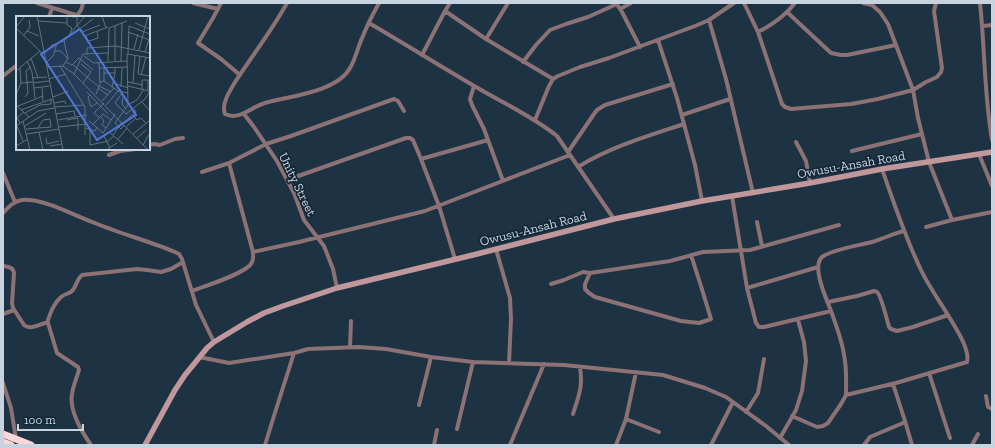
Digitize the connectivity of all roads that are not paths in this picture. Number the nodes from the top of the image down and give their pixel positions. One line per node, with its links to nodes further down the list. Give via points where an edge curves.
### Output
1 (37, 3): 18 (street)
2 (84, 3): 18 (street, via 76,16)
3 (193, 3): 19 (street)
4 (221, 3): 19 (street)
5 (287, 3): 36 (street)
6 (379, 3): 25 (street)
7 (450, 3): 21 (street)
8 (508, 3): 29 (street)
9 (631, 3): 20 (street)
10 (734, 3): 24 (street)
11 (744, 3): 28 (street)
12 (795, 3): 22 (street)
13 (863, 3): 17 (street)
14 (936, 3): 41 (street, via 934,11 941,72 937,78)
15 (980, 3): 27 (street)
16 (616, 4): 20 (street); 34 (street, via 550,30)
17 (872, 4): 31 (street, via 888,24)
18 (52, 8): 23 (street)
19 (218, 9): 36 (street, via 198,43)
20 (620, 9): 32 (street)
21 (445, 11): 29 (street); 33 (street)
22 (788, 12): 28 (street); 31 (street, via 835,55)
23 (49, 16)
24 (708, 20): 30 (street); 42 (street)
25 (369, 23): 33 (street); 44 (street, via 350,69 335,83 322,89 262,104)
26 (992, 25): 27 (street)
27 (983, 26): 51 (street, via 986,100)
28 (758, 32): 41 (street, via 782,104 788,108 850,104)
29 (486, 39): 34 (street)
30 (658, 40): 32 (street); 39 (street)
31 (896, 45): 41 (street)
32 (640, 46): 38 (street, via 580,67)
33 (422, 55): 40 (street)
34 (523, 62): 38 (street)
35 (16, 66): 37 (street)
36 (240, 75): 44 (street, via 226,98 223,110 229,116)
37 (3, 76)
38 (553, 80): 46 (street)
39 (673, 84): 45 (street); 58 (street, via 605,105 594,114)
40 (474, 86): 46 (street); 50 (street, via 470,99)
41 (913, 90): 48 (street)
42 (730, 99): 45 (street); 72 (street)
43 (404, 111): 53 (street, via 394,99)
44 (244, 114): 53 (street, Unity Street)
45 (682, 115): 47 (street)
46 (535, 120): 58 (street, via 556,136)
47 (684, 124): 64 (street, via 633,141); 74 (street)
48 (922, 134): 56 (street); 62 (street)
49 (183, 138): 54 (street, via 160,145)
50 (488, 140): 61 (street); 69 (street)
51 (992, 140)
52 (796, 142): 70 (street, via 806,160)
53 (266, 144): 63 (street); 68 (street, Unity Street)
54 (150, 145)
55 (128, 150): 60 (street)
56 (852, 151)
57 (992, 152): 59 (street, Owusu-Ansah Road)
58 (569, 154): 64 (street); 69 (street)
59 (979, 154): 62 (street, Owusu-Ansah Road); 71 (street)
60 (109, 155)
61 (421, 159): 68 (street, via 413,140 408,138); 76 (street)
62 (929, 162): 65 (street, Owusu-Ansah Road); 80 (street)
63 (228, 163): 66 (street); 89 (street)
64 (578, 167): 79 (street)
65 (882, 169): 70 (street, Owusu-Ansah Road); 84 (street)
66 (202, 172)
67 (3, 173): 75 (street)
68 (287, 180): 85 (street, Unity Street, via 304,220)
69 (503, 181): 76 (street)
70 (810, 183): 72 (street, Owusu-Ansah Road)
71 (992, 186)
72 (753, 193): 73 (street, Owusu-Ansah Road)
73 (732, 196): 74 (street, Owusu-Ansah Road); 88 (street)
74 (702, 201): 79 (street, Owusu-Ansah Road)
75 (15, 202): 78 (street); 92 (street, via 36,201 56,207 95,224 175,252)
76 (438, 206): 85 (street); 91 (street)
77 (992, 212): 80 (street)
78 (3, 213)
79 (614, 219): 87 (street, Owusu-Ansah Road)
80 (952, 220): 83 (street)
81 (757, 222): 86 (street)
82 (839, 225): 86 (street)
83 (926, 227)
84 (903, 231): 94 (street, via 826,254 819,260); 104 (street, via 922,271)
85 (317, 237): 89 (street); 97 (street, Unity Street, via 326,250)
86 (762, 246): 88 (street)
87 (496, 249): 91 (street, Owusu-Ansah Road); 115 (street, via 510,298 512,319)
88 (742, 250): 90 (street); 98 (street)
89 (253, 252): 99 (street, via 253,261 248,267)
90 (691, 255): 95 (street, via 670,261); 95 (street, via 711,320 699,323 681,321 595,297 585,289)
91 (454, 259): 97 (street, Owusu-Ansah Road)
92 (183, 262): 99 (street); 107 (street, via 161,272 137,269 82,275 73,290 57,301)
93 (3, 266): 101 (street, via 12,268 14,273)
94 (818, 268): 98 (street); 100 (street)
95 (590, 273): 96 (street, via 583,272)
96 (551, 284)
97 (337, 288): 108 (street, Owusu-Ansah Road, via 264,313)
98 (747, 288): 105 (street, via 759,327)
99 (192, 291): 108 (street)
100 (828, 302): 102 (street); 104 (street, via 876,291 889,327 897,331)
101 (14, 310): 103 (street); 107 (street, via 27,328)
102 (831, 311): 105 (street); 122 (street, via 842,344)
103 (3, 314)
104 (948, 315): 119 (street, via 960,335 968,359 967,362)
105 (798, 320): 129 (street, via 806,362 802,391)
106 (352, 321): 109 (street)
107 (47, 323): 143 (street, via 57,353 78,367 72,393 73,407 80,427)
108 (214, 342): 111 (street, Owusu-Ansah Road)
109 (350, 347): 110 (street, via 308,349); 112 (street, via 386,349)
110 (294, 353): 111 (street, via 229,363); 145 (street)
111 (199, 357): 144 (street, Owusu-Ansah Road, via 175,390)
112 (431, 357): 114 (street); 125 (street)
113 (764, 359): 127 (street, via 758,393)
114 (473, 362): 115 (street); 132 (street)
115 (509, 364): 116 (street)
116 (544, 364): 117 (street); 147 (street)
117 (580, 367): 118 (street); 128 (street, via 582,383)
118 (636, 372): 124 (street, via 663,375 691,383 726,397); 130 (street)
119 (930, 373): 121 (street); 138 (street)
120 (3, 383): 139 (street, via 11,408)
121 (893, 384): 122 (street); 131 (street)
122 (846, 395): 129 (street, via 828,423 823,426 817,427)
123 (986, 396): 126 (street, via 988,407)
124 (732, 402): 127 (street); 149 (street)
125 (419, 406)
126 (992, 409)
127 (746, 412): 137 (street)
128 (573, 414)
129 (792, 416): 137 (street)
130 (626, 419): 134 (street); 148 (street)
131 (905, 421): 151 (street, via 870,437); 152 (street)
132 (457, 429)
133 (437, 430): 146 (street)
134 (659, 432)
135 (3, 434): 139 (highway)
136 (978, 434): 153 (street)
137 (780, 438): 150 (street)
138 (950, 438)
139 (16, 439): 142 (highway)
140 (3, 442): 141 (highway)
141 (11, 445)
142 (31, 445)
143 (91, 445)
144 (145, 445)
145 (265, 445)
146 (434, 445)
147 (510, 445)
148 (616, 445)
149 (711, 445)
150 (788, 445)
151 (864, 445)
152 (912, 445)
153 (972, 445)

